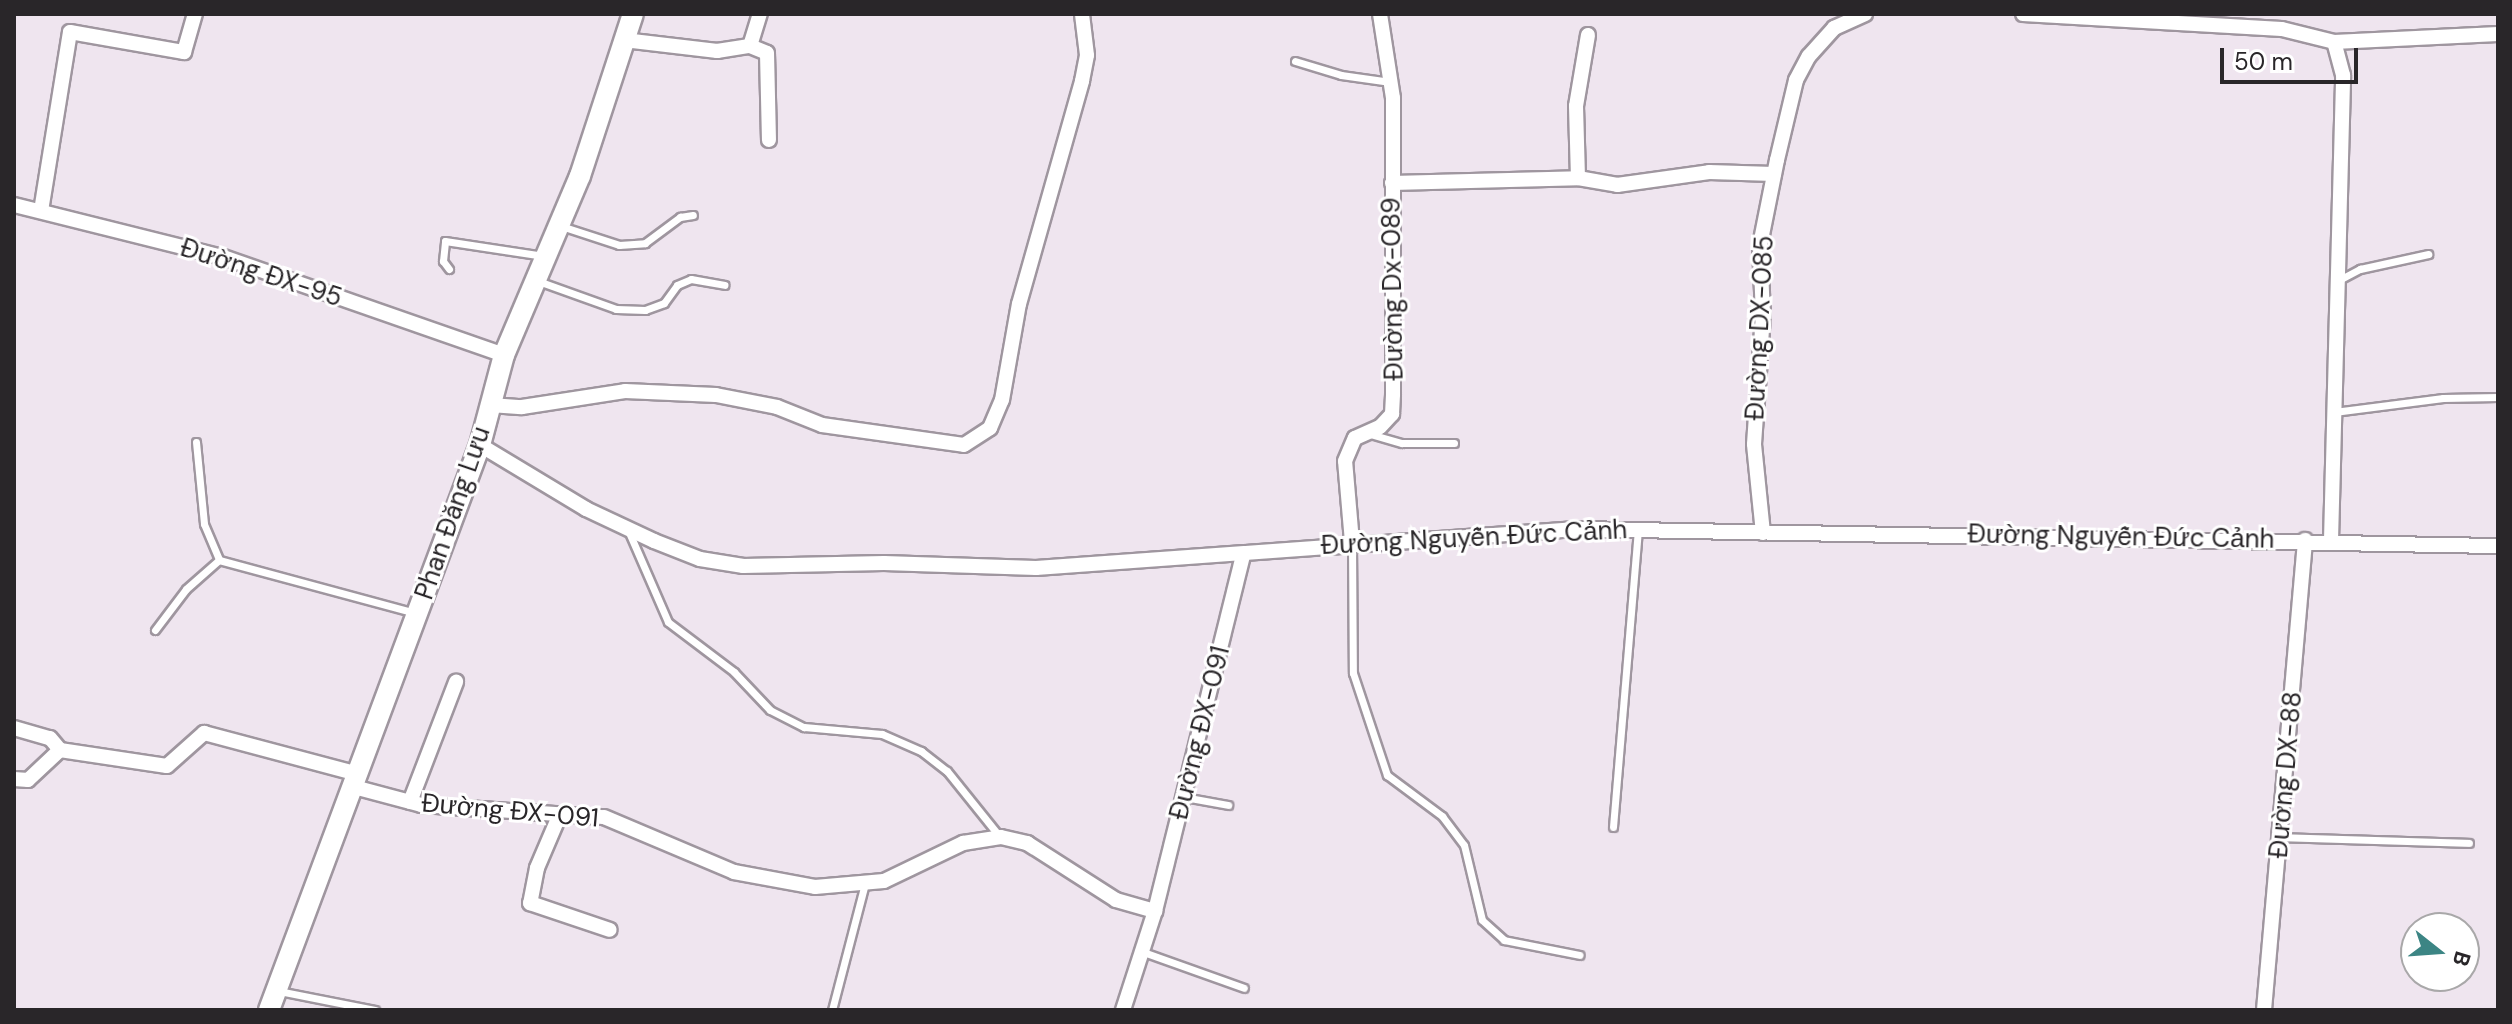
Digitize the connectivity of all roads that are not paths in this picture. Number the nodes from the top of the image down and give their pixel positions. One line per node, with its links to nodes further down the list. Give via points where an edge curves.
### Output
1 (195, 14): 20 (street, via 184,52 70,32)
2 (633, 14): 10 (street, Phan Đăng Lưu)
3 (760, 14): 12 (street)
4 (1082, 14): 31 (street, via 1087,55 1082,81 1019,304 1002,400 990,428 964,445 822,425 777,407 716,395 625,391 522,407)
5 (1380, 14): 14 (street, Đường Dx-089)
6 (1865, 14): 16 (street, Đường DX-085, via 1834,28 1802,68)
7 (2023, 14): 11 (street, via 2282,29)
8 (2498, 34): 11 (street)
9 (1588, 35): 17 (street, via 1576,106)
10 (624, 40): 12 (street, via 717,51); 22 (street, Phan Đăng Lưu)
11 (2334, 42): 27 (street, via 2343,75)
12 (750, 46): 15 (street, via 767,53)
13 (1295, 61): 14 (lane)
14 (1391, 82): 18 (street, Đường Dx-089)
15 (769, 140)
16 (1774, 174): 17 (street, via 1709,172 1617,185); 39 (street, Đường DX-085, via 1760,245 1763,315 1754,444)
17 (1578, 178): 18 (street)
18 (1392, 183): 33 (street, Đường Dx-089, via 1392,414)
19 (14, 205): 20 (street, Đường ĐX-95)
20 (41, 211): 29 (street, Đường ĐX-95, via 223,257)
21 (693, 215): 22 (lane, via 680,217 645,243 619,245)
22 (559, 226): 24 (street, Phan Đăng Lưu)
23 (2428, 254): 27 (lane, via 2360,269)
24 (546, 256): 25 (lane, via 445,241 443,261); 26 (street, Phan Đăng Lưu)
25 (449, 269)
26 (536, 280): 28 (lane, via 616,309 645,310 664,303 677,285 691,279); 29 (street, Phan Đăng Lưu)
27 (2337, 281): 32 (street)
28 (724, 285)
29 (504, 355): 31 (street, Phan Đăng Lưu)
30 (2498, 397): 32 (lane, via 2443,398)
31 (490, 405): 36 (street, Phan Đăng Lưu)
32 (2334, 412): 41 (street)
33 (1367, 433): 35 (lane, via 1402,443); 42 (street, Đường Dx-089, via 1355,438 1345,461)
34 (196, 442): 45 (lane, via 204,524)
35 (1454, 443)
36 (480, 445): 37 (street, Đường Nguyễn Đức Cảnh); 46 (street, Phan Đăng Lưu)
37 (627, 528): 44 (street, Đường Nguyễn Đức Cảnh, via 700,559 743,566 1036,568); 58 (lane, via 668,622 734,672 770,710 804,727 882,734 921,751 947,771)
38 (1638, 530): 39 (street, Đường Nguyễn Đức Cảnh); 42 (street, Đường Nguyễn Đức Cảnh); 57 (lane)
39 (1763, 533): 40 (street, Đường Nguyễn Đức Cảnh)
40 (2305, 540): 41 (street, Đường Nguyễn Đức Cảnh); 59 (street, Đường DX-88)
41 (2331, 540): 43 (street, Đường Nguyễn Đức Cảnh)
42 (1352, 542): 44 (street, Đường Nguyễn Đức Cảnh); 65 (lane, via 1353,673 1387,775 1442,816 1464,845 1482,920 1504,940)
43 (2498, 546)
44 (1243, 555): 53 (street, Đường ĐX-091)
45 (219, 560): 46 (lane); 47 (lane, via 180,596)
46 (418, 614): 52 (street, Phan Đăng Lưu)
47 (155, 630)
48 (456, 682): 54 (street)
49 (14, 728): 50 (street, via 50,738)
50 (60, 750): 51 (street, via 28,780); 52 (street, Đường ĐX-091, via 167,766 183,755 194,736 204,733)
51 (14, 779)
52 (356, 780): 54 (street, Đường ĐX-091); 67 (street, Phan Đăng Lưu)
53 (1184, 797): 55 (lane); 62 (street, Đường ĐX-091)
54 (410, 802): 56 (street, Đường ĐX-091, via 500,814)
55 (1228, 805)
56 (560, 814): 61 (street, Đường ĐX-091, via 604,817 734,872 815,887); 63 (street, via 537,868 530,903)
57 (1613, 827)
58 (1001, 837): 61 (street, Đường ĐX-091, via 963,843 884,881); 62 (street, Đường ĐX-091, via 1027,843 1116,900)
59 (2280, 837): 60 (lane); 71 (street, Đường DX-88)
60 (2469, 843)
61 (865, 883): 69 (lane)
62 (1155, 911): 64 (street, Đường ĐX-091)
63 (610, 930)
64 (1143, 952): 66 (lane); 70 (street, Đường ĐX-091)
65 (1580, 955)
66 (1244, 988)
67 (273, 1000): 68 (lane)
68 (375, 1010)
69 (832, 1010)
70 (1123, 1010)
71 (2264, 1010)

